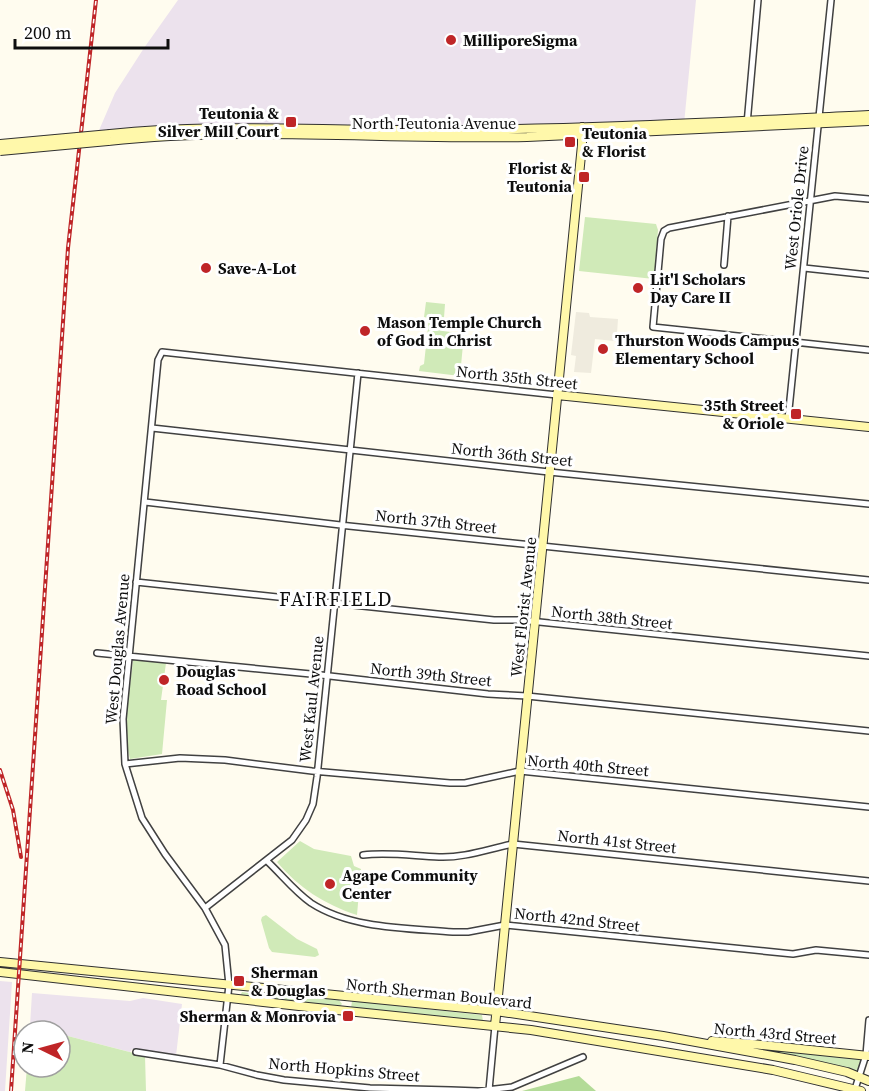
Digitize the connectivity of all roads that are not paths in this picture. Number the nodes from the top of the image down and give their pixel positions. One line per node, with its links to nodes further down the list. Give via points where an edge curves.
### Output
1 (758, 0): 6 (street)
2 (831, 0): 4 (street, West Oriole Drive)
3 (869, 115): 4 (main road, North Teutonia Avenue)
4 (819, 121): 5 (main road, North Teutonia Avenue); 6 (main road, North Teutonia Avenue); 12 (street, West Oriole Drive)
5 (869, 121)
6 (747, 124): 7 (main road, North Teutonia Avenue)
7 (582, 131): 8 (main road, North Teutonia Avenue, via 208,128); 21 (main road, West Florist Avenue)
8 (109, 137): 9 (main road, North Teutonia Avenue, bridge); 10 (main road, North Teutonia Avenue, bridge)
9 (0, 144)
10 (0, 151)
11 (869, 199): 12 (street, via 840,196)
12 (810, 201): 13 (street); 15 (street, West Oriole Drive)
13 (728, 216): 14 (street); 17 (street, via 664,231 653,327)
14 (724, 265)
15 (804, 268): 16 (street); 17 (street, West Oriole Drive)
16 (869, 275)
17 (796, 342): 18 (street); 22 (street, West Oriole Drive)
18 (869, 350)
19 (162, 352): 20 (street, North 35th Street); 23 (street, West Douglas Avenue)
20 (358, 373): 21 (street, North 35th Street); 25 (street, West Kaul Avenue)
21 (557, 395): 22 (main road, North 35th Street); 26 (main road, West Florist Avenue)
22 (788, 419): 24 (main road, North 35th Street)
23 (152, 428): 25 (street, North 36th Street); 27 (street, West Douglas Avenue)
24 (869, 428)
25 (349, 451): 26 (street, North 36th Street); 29 (street, West Kaul Avenue)
26 (549, 472): 28 (street, North 36th Street); 30 (main road, West Florist Avenue)
27 (145, 502): 29 (street, North 37th Street); 32 (street, West Douglas Avenue)
28 (869, 504)
29 (342, 525): 30 (street, North 37th Street); 33 (street, West Kaul Avenue)
30 (542, 545): 31 (street, North 37th Street); 34 (main road, West Florist Avenue)
31 (869, 580)
32 (136, 582): 33 (street, North 38th Street); 36 (street, West Douglas Avenue)
33 (334, 602): 34 (street, North 38th Street); 38 (street, West Kaul Avenue)
34 (535, 622): 37 (street, North 38th Street); 39 (main road, West Florist Avenue)
35 (97, 653): 36 (street, North 39th Street)
36 (129, 655): 38 (street, North 39th Street); 41 (street, West Douglas Avenue, via 123,719)
37 (869, 656)
38 (327, 676): 39 (street, North 39th Street); 43 (street, West Kaul Avenue)
39 (527, 696): 40 (street, North 39th Street); 42 (main road, West Florist Avenue)
40 (869, 731)
41 (125, 764): 43 (street, North 40th Street, via 180,758); 49 (street, West Douglas Avenue, via 142,818)
42 (520, 771): 43 (street, North 40th Street, via 465,783); 44 (street, North 40th Street); 45 (main road, West Florist Avenue)
43 (318, 772): 47 (street, West Kaul Avenue, via 306,820 292,840)
44 (869, 807)
45 (513, 844): 46 (street, North 41st Street, via 474,854 440,857); 48 (street, North 41st Street); 50 (main road, West Florist Avenue)
46 (363, 855)
47 (267, 861): 49 (street, West Kaul Avenue); 50 (street, North 42nd Street, via 309,902 357,921 453,932)
48 (869, 881)
49 (205, 908): 54 (street, West Douglas Avenue, via 225,945)
50 (505, 925): 51 (street, North 42nd Street, via 793,954 816,950); 56 (main road, West Florist Avenue)
51 (869, 955)
52 (0, 963): 54 (main road, North Sherman Boulevard)
53 (0, 972): 55 (main road, North Sherman Boulevard)
54 (229, 985): 55 (street, West Douglas Avenue); 56 (main road, North Sherman Boulevard)
55 (228, 998): 58 (main road, North Sherman Boulevard); 63 (street, West Douglas Avenue)
56 (496, 1011): 58 (main road, West Florist Avenue); 59 (main road, North Sherman Boulevard)
57 (869, 1020): 61 (street)
58 (495, 1026): 66 (street, West Florist Avenue); 67 (main road, North Sherman Boulevard, via 773,1070)
59 (679, 1040): 61 (main road, North 43rd Street); 64 (main road, North Sherman Boulevard, via 806,1062)
60 (136, 1052): 63 (street, North Hopkins Street)
61 (867, 1056): 64 (street)
62 (583, 1057): 66 (street, North Hopkins Street, via 520,1085)
63 (220, 1065): 66 (street, North Hopkins Street, via 275,1078 370,1088)
64 (858, 1077): 65 (main road, North Sherman Boulevard); 67 (street)
65 (869, 1081)
66 (489, 1090)
67 (858, 1090)

